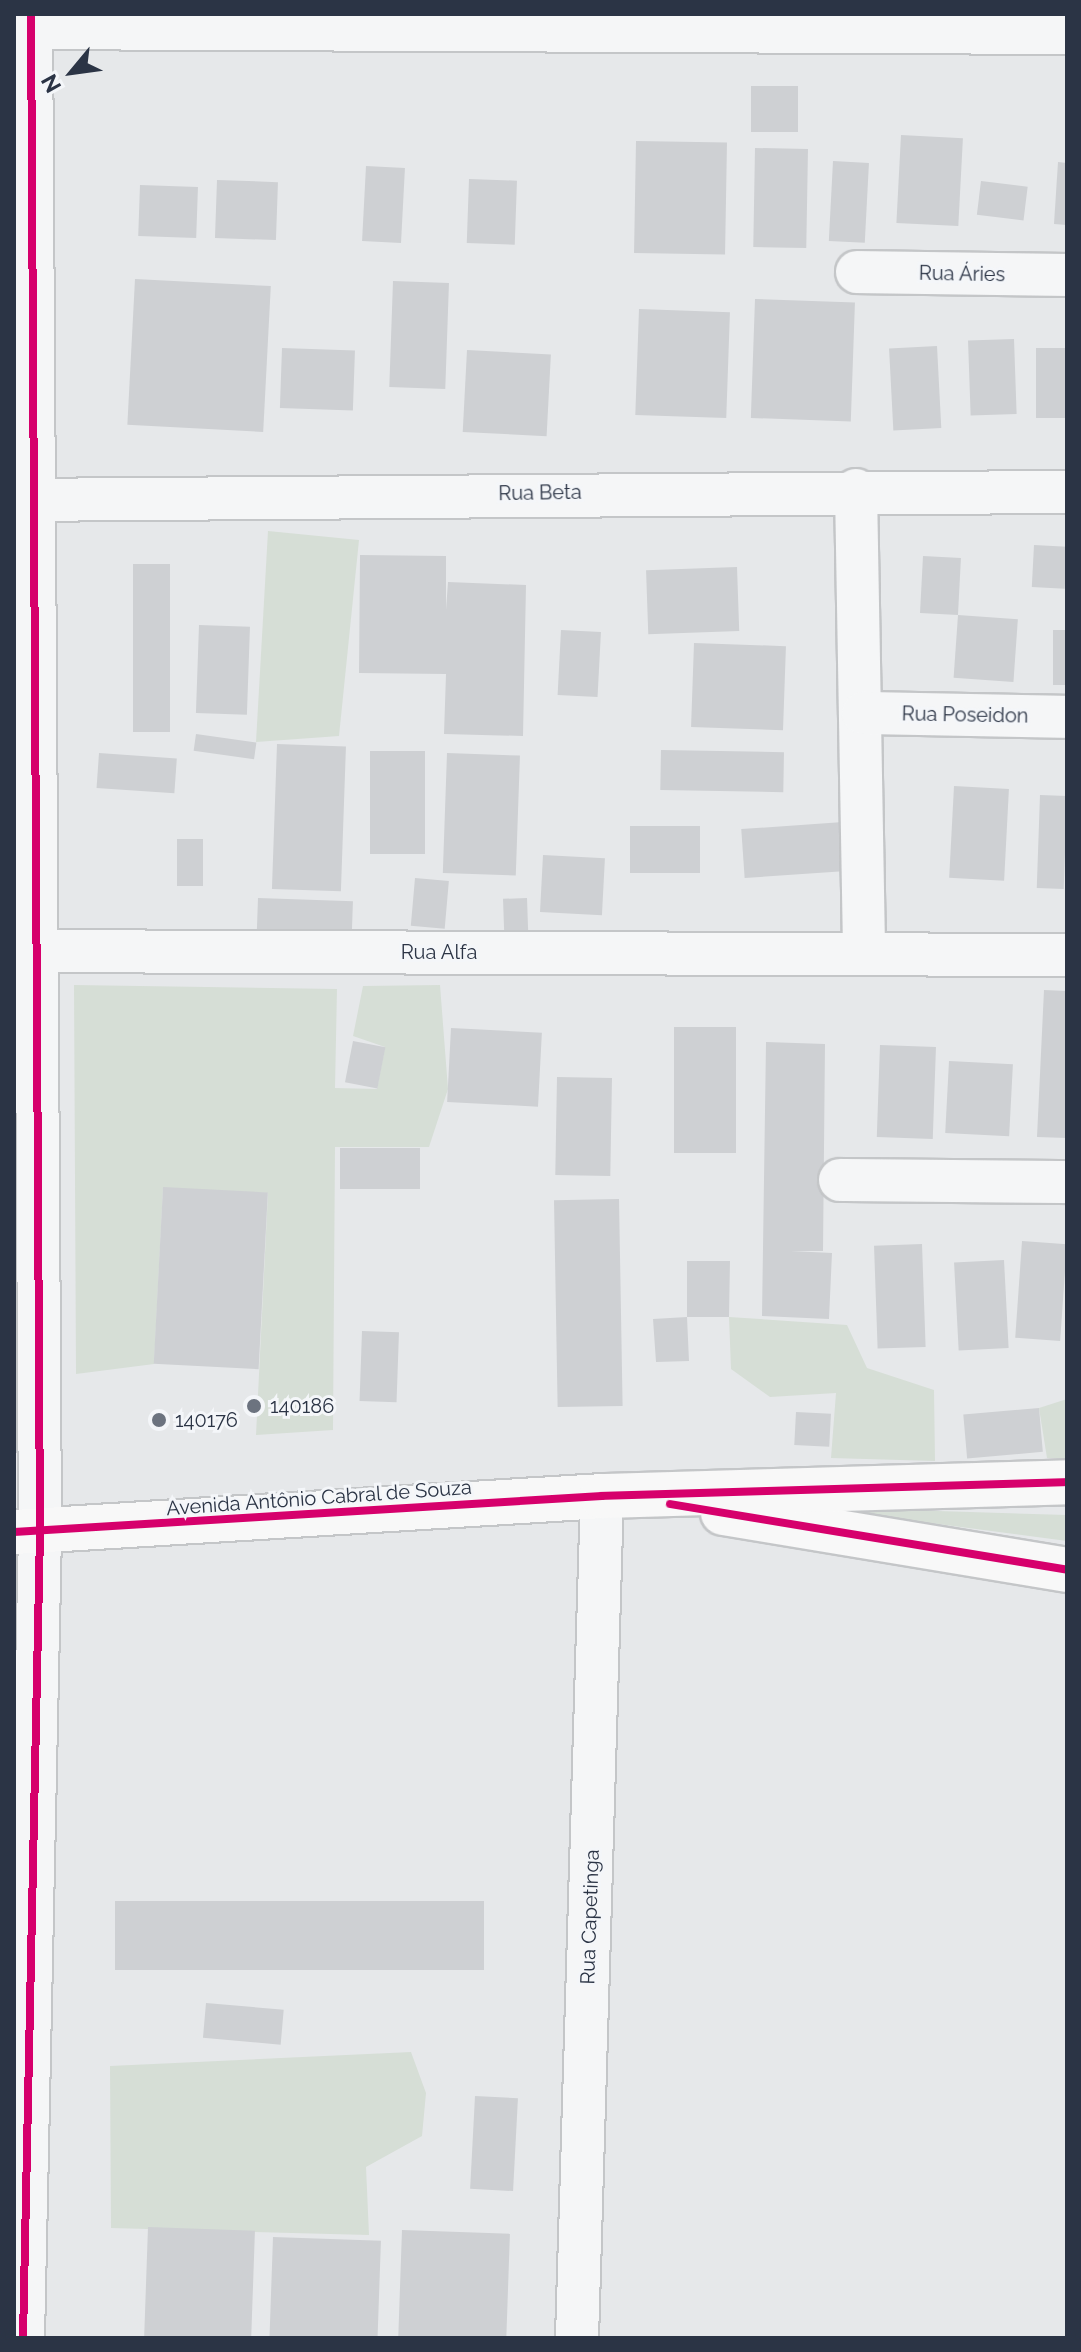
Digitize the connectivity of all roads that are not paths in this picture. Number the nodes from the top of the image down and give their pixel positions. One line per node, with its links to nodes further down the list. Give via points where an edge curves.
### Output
1 (864, 22): 2 (street); 3 (street)
2 (25, 23): 8 (street)
3 (1067, 33)
4 (857, 272): 5 (street, Rua Áries)
5 (1067, 275)
6 (856, 490): 7 (street, Rua Beta); 8 (street, Rua Beta); 9 (street)
7 (1067, 492)
8 (21, 500): 11 (street)
9 (863, 713): 10 (street, Rua Poseidon); 12 (street)
10 (1067, 717)
11 (25, 951): 12 (street, Rua Alfa); 18 (street)
12 (864, 953): 13 (street, Rua Alfa)
13 (1067, 955)
14 (840, 1180): 15 (street)
15 (1067, 1182)
16 (1067, 1482): 17 (main road, Avenida Antônio Cabral de Souza)
17 (614, 1497): 18 (main road, Avenida Antônio Cabral de Souza); 19 (main road, Avenida Antônio Cabral de Souza); 21 (street, Rua Capetinga)
18 (27, 1531): 20 (street)
19 (1067, 1570)
20 (23, 2338)
21 (577, 2338)

